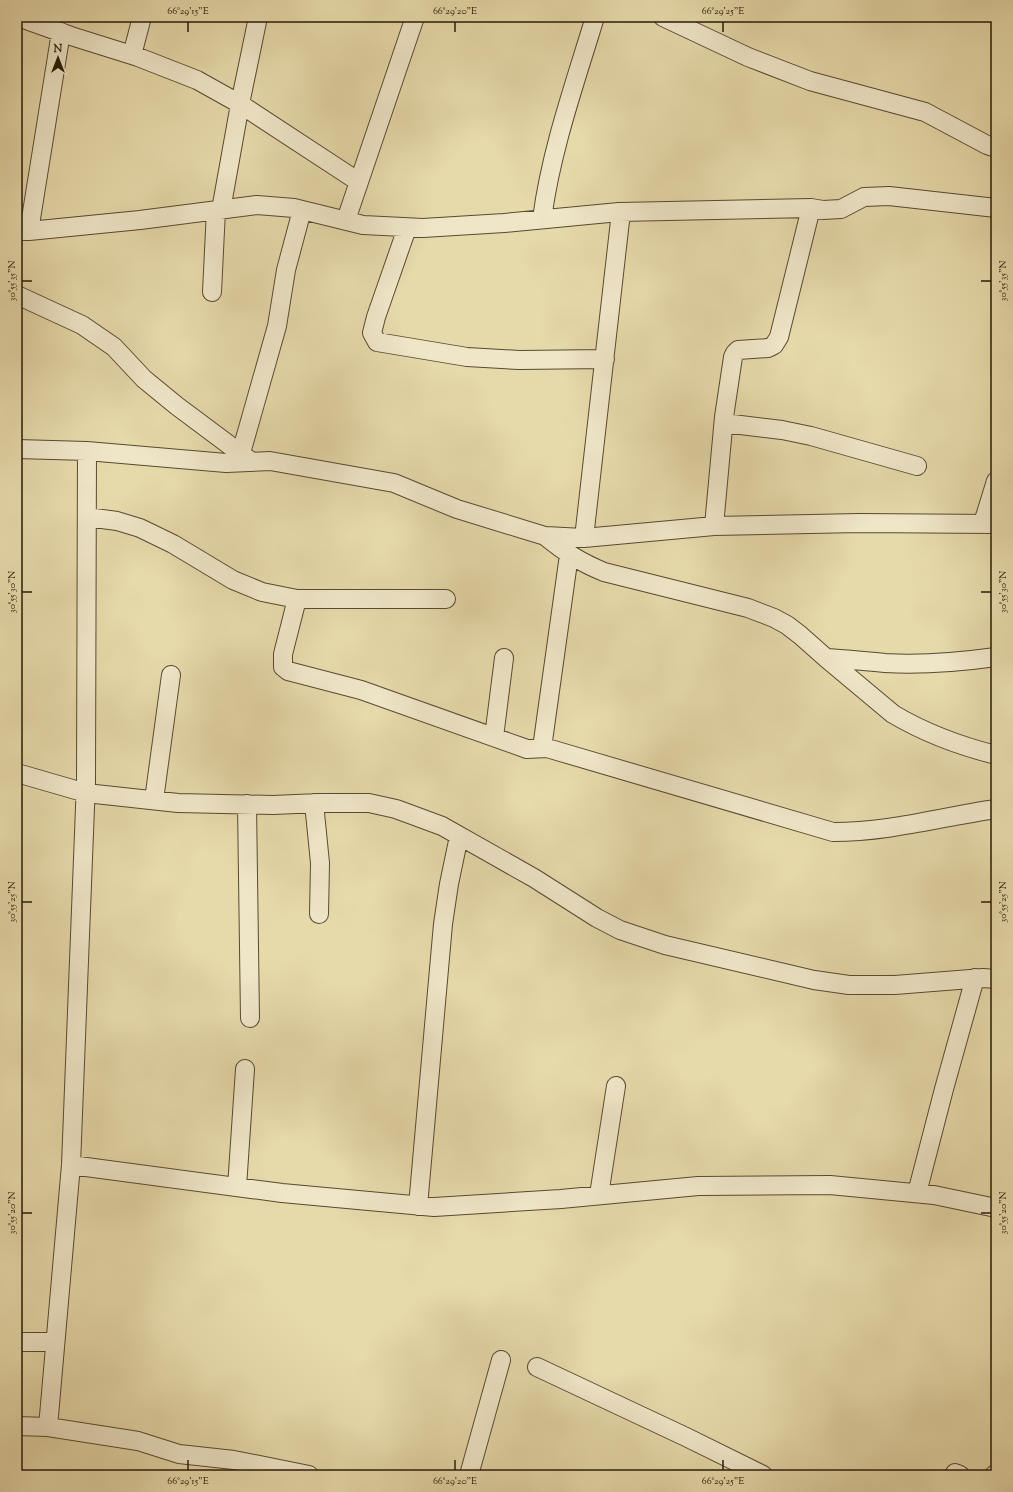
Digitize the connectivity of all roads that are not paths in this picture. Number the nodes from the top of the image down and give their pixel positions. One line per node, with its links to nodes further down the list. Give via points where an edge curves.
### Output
1 (142, 17): 8 (street)
2 (258, 17): 9 (street)
3 (415, 17): 11 (street)
4 (595, 17): 17 (street, via 554,152)
5 (663, 17): 10 (street, via 748,57 810,81 925,112)
6 (29, 19): 7 (street)
7 (61, 32): 8 (street); 20 (street)
8 (132, 55): 9 (street, via 197,80)
9 (240, 104): 11 (street); 14 (street)
10 (996, 148)
11 (359, 182): 18 (street)
12 (811, 208): 13 (street, via 841,209 864,197 889,196); 16 (street); 24 (street, via 779,337 774,345 768,348 738,350 735,353)
13 (996, 208)
14 (219, 210): 15 (street, via 274,205); 20 (street); 21 (street)
15 (302, 210): 18 (street); 27 (street, via 286,270 277,326)
16 (621, 212): 17 (street); 23 (street)
17 (542, 219): 19 (street)
18 (346, 220): 19 (street, via 363,225)
19 (407, 228): 23 (street, via 374,322 372,333 377,342 467,357 519,360)
20 (23, 231)
21 (212, 292)
22 (17, 295): 27 (street, via 82,325 114,348 144,379 177,406)
23 (605, 359): 34 (street)
24 (724, 423): 28 (street, via 789,431); 32 (street)
25 (17, 449): 26 (street)
26 (88, 451): 27 (street, via 226,463); 30 (street)
27 (246, 457): 33 (street, via 394,483 457,509)
28 (917, 466)
29 (996, 481): 31 (street)
30 (87, 517): 36 (street, via 117,521 140,528 233,580 262,592); 46 (street)
31 (990, 524): 32 (street)
32 (714, 526): 34 (street)
33 (546, 536): 34 (street); 35 (street)
34 (584, 538)
35 (569, 555): 40 (street, via 604,572 748,608 774,618 787,625); 43 (street)
36 (297, 599): 37 (street); 42 (street, via 283,654 283,667 288,671 361,690)
37 (446, 599)
38 (996, 657): 40 (street, via 921,663)
39 (504, 658): 42 (street)
40 (826, 658): 44 (street, via 893,714 963,747)
41 (171, 675): 47 (street)
42 (494, 737): 43 (street, via 527,749)
43 (542, 748): 50 (street, via 833,832 886,828)
44 (996, 756)
45 (17, 773): 46 (street)
46 (86, 793): 47 (street); 58 (street)
47 (154, 800): 49 (street)
48 (314, 803): 49 (street); 51 (street, via 358,803 396,809); 52 (street, via 320,863)
49 (247, 804): 55 (street)
50 (996, 809)
51 (459, 836): 53 (street, via 534,878 597,918 620,930 659,943 814,980 849,985 895,985); 62 (street, via 443,924)
52 (319, 914)
53 (975, 978): 54 (street); 60 (street)
54 (996, 979)
55 (250, 1018)
56 (245, 1069): 59 (street)
57 (616, 1086): 61 (street)
58 (71, 1165): 59 (street); 65 (street)
59 (237, 1187): 62 (street)
60 (917, 1193): 61 (street, via 830,1185 698,1186); 63 (street)
61 (599, 1195): 62 (street)
62 (418, 1206)
63 (996, 1208)
64 (17, 1342): 65 (street)
65 (56, 1342): 69 (street)
66 (501, 1360): 71 (street)
67 (537, 1367): 72 (street)
68 (17, 1426): 69 (street)
69 (48, 1426): 70 (street, via 138,1441 179,1454 234,1460)
70 (309, 1475)
71 (468, 1475)
72 (763, 1475)

